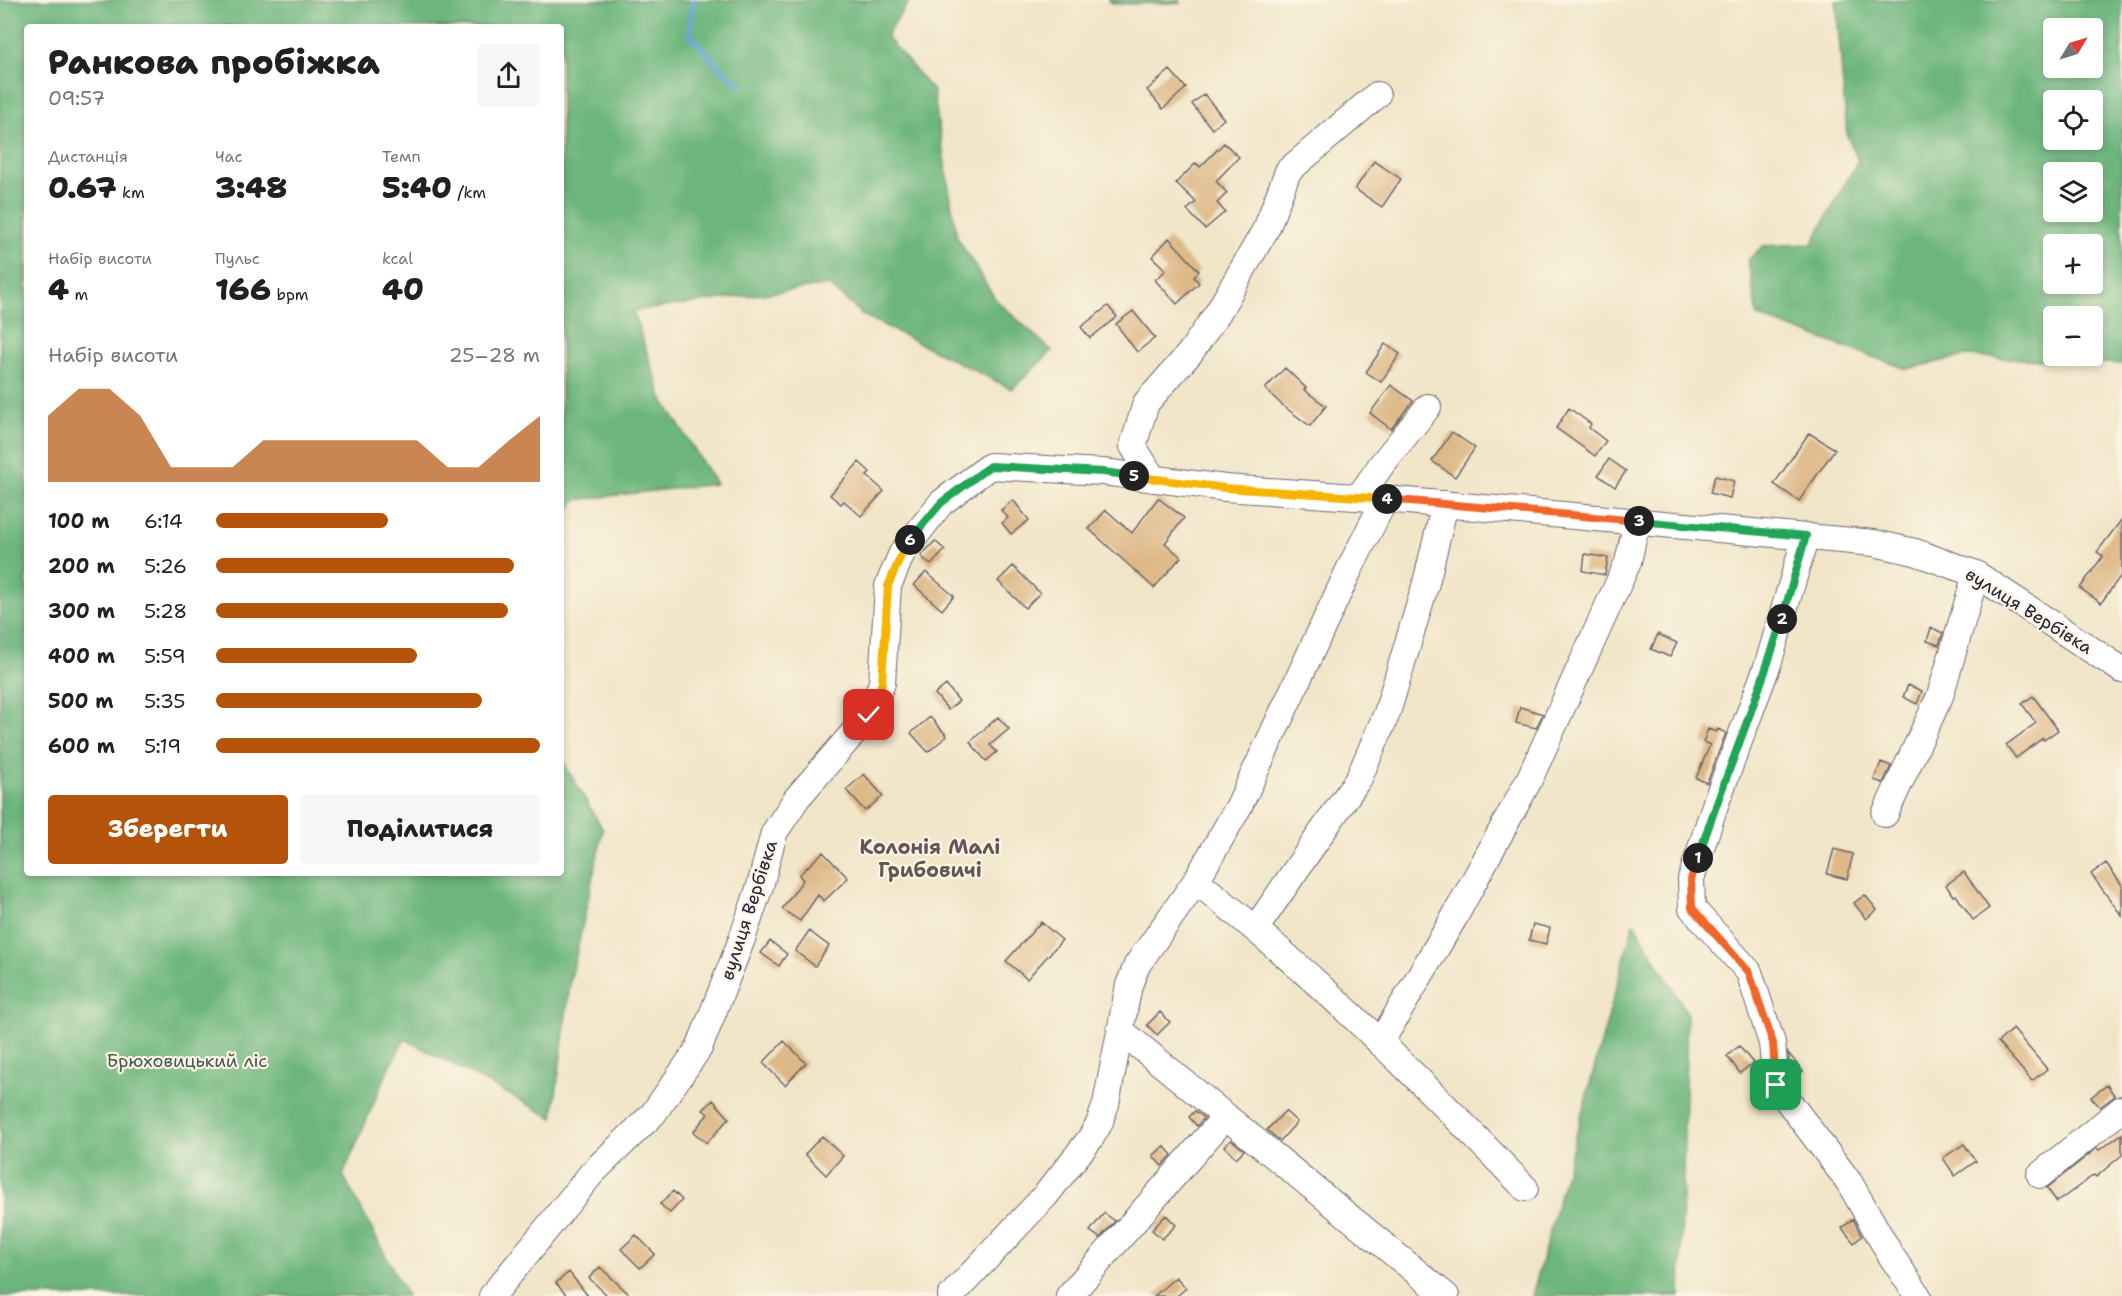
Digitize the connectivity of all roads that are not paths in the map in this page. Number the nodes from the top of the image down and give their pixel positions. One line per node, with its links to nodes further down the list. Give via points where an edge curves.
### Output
1 (1377, 95): 3 (street, via 1288,171 1267,227 1217,314 1190,353 1146,403 1133,446)
2 (1428, 407): 4 (street)
3 (1153, 479): 4 (street, вулиця Вербівка); 21 (street, вулиця Вербівка, via 1103,472 990,466 941,503 914,536 888,586 882,683 869,715 797,798 774,833 760,886 699,1048 653,1114 592,1173)
4 (1359, 497): 5 (street, вулиця Вербівка)
5 (1385, 499): 6 (street, вулиця Вербівка); 12 (street, via 1239,806)
6 (1444, 504): 7 (street, вулиця Вербівка); 13 (street, via 1426,583 1387,713 1359,778)
7 (1637, 521): 8 (street, вулиця Вербівка); 15 (street, via 1628,562 1529,780 1455,918)
8 (1806, 536): 9 (street, вулиця Вербівка, via 1915,552); 24 (street, via 1768,664 1691,879 1692,908 1749,972 1773,1043 1776,1085 1849,1182)
9 (1976, 574): 10 (street, вулиця Вербівка); 11 (street, via 1940,696)
10 (2122, 670)
11 (1885, 814)
12 (1196, 881): 13 (street); 14 (street, via 1137,965 1128,985)
13 (1256, 928): 15 (street)
14 (1120, 1029): 17 (street); 22 (street, via 1106,1104 1090,1139 1045,1196)
15 (1380, 1043): 19 (street)
16 (2122, 1109): 18 (street)
17 (1226, 1116): 20 (street); 23 (street)
18 (2040, 1175)
19 (1525, 1188)
20 (1076, 1294)
21 (492, 1296)
22 (951, 1296)
23 (1446, 1296)
24 (1918, 1296)

